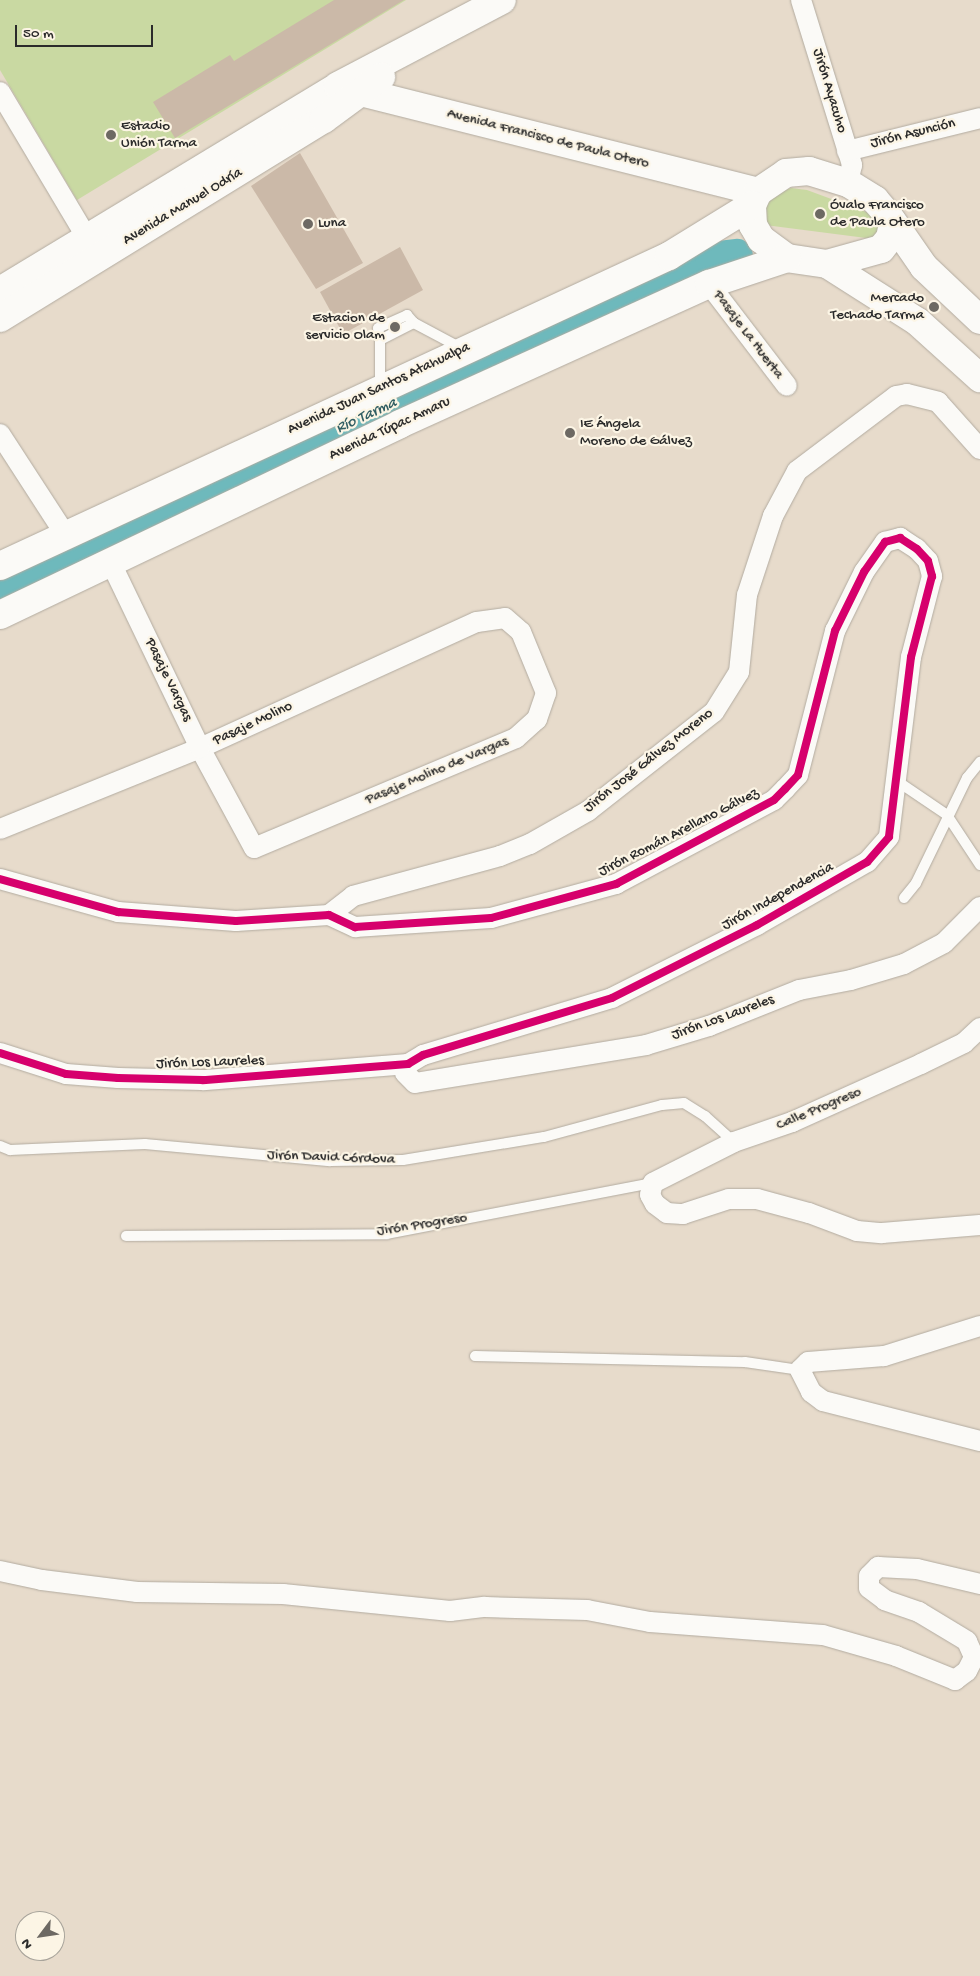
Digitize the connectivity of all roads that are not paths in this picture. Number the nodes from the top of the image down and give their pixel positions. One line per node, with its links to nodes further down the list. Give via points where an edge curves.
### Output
1 (502, 0): 3 (main road)
2 (801, 0): 8 (street, Jirón Ayacuho)
3 (412, 48): 4 (main road, Avenida Manuel Odría); 6 (main road, Avenida Manuel Odría)
4 (338, 86): 6 (main road, Avenida Francisco de Paula Otero); 11 (main road, Avenida Manuel Odría)
5 (0, 92): 13 (street)
6 (364, 92): 10 (main road, Avenida Francisco de Paula Otero); 11 (main road, Avenida Manuel Odría)
7 (980, 118): 8 (street, Jirón Asunción)
8 (847, 151): 9 (street, Jirón Ayacuho, via 852,166)
9 (848, 183): 10 (main road, via 808,170 786,173); 12 (main road, via 875,200)
10 (755, 198): 14 (main road, via 753,225 761,239); 20 (main road, Avenida Juan Santos Atahualpa, via 668,256)
11 (172, 200): 13 (main road, Avenida Manuel Odría); 18 (main road, Avenida Manuel Odría)
12 (893, 223): 15 (main road, via 890,238 881,250); 19 (main road, via 924,267)
13 (87, 238): 17 (main road, Avenida Manuel Odría)
14 (787, 258): 15 (main road); 16 (main road, Avenida Túpac Amaru)
15 (827, 264): 21 (main road, via 918,322)
16 (709, 284): 22 (street, Pasaje La Huerta); 28 (main road, Avenida Túpac Amaru, via 400,424)
17 (0, 291)
18 (0, 318)
19 (980, 320)
20 (464, 350): 23 (main road, Avenida Juan Santos Atahualpa); 23 (lane, via 414,323 380,340)
21 (980, 378)
22 (787, 386)
23 (380, 389): 26 (main road, Avenida Juan Santos Atahualpa)
24 (0, 434): 26 (street)
25 (980, 449): 42 (street, Jirón José Gálvez Moreno, via 938,402 907,394 896,396 797,471 773,516 747,595 739,672 714,712 588,811 530,844 500,856 353,896)
26 (65, 534): 29 (main road, Avenida Juan Santos Atahualpa)
27 (928, 562): 34 (street, Jirón Independencia, via 932,576 911,657); 42 (street, Jirón Román Arellano Gálvez, via 900,538 885,542 864,572 835,631 798,775 774,800 616,884 535,908 491,918 355,927)
28 (111, 563): 30 (main road, Avenida Túpac Amaru); 32 (street, Pasaje Vargas)
29 (0, 566)
30 (0, 616)
31 (505, 618): 32 (street, Pasaje Molino, via 477,622); 37 (street, Pasaje Molino de Vargas, via 521,632 546,693 536,719 523,732 516,738)
32 (200, 748): 36 (street, Pasaje Molino); 37 (street, Pasaje Vargas)
33 (980, 762): 35 (lane, via 966,778)
34 (897, 781): 35 (lane); 45 (street, Jirón Independencia, via 889,837 867,862 813,894 612,998 423,1055)
35 (947, 815): 38 (lane); 40 (lane, via 916,883)
36 (0, 830)
37 (254, 848)
38 (980, 865)
39 (0, 879): 42 (street, Jirón Román Arellano Gálvez, via 118,912 236,921)
40 (904, 898)
41 (980, 907): 45 (street, Jirón Los Laureles, via 944,943 904,964 851,980 799,990 709,1026 646,1045 415,1083 405,1074)
42 (329, 915)
43 (980, 1028): 46 (street, Calle Progreso, via 964,1043 912,1068 792,1122)
44 (7, 1056): 45 (street, Jirón Los Laureles, via 66,1074 203,1080)
45 (408, 1064)
46 (734, 1142): 47 (lane, Jirón David Córdova, via 705,1116 684,1103 662,1105 544,1137 403,1160 330,1161 145,1144 10,1150); 48 (street, Calle Progreso)
47 (0, 1146)
48 (653, 1183): 49 (street, via 650,1195 655,1204 667,1213 683,1214 729,1199 757,1199 857,1231 882,1233); 50 (lane, Jirón Progreso, via 387,1234)
49 (980, 1225)
50 (126, 1236)
51 (980, 1326): 53 (street, via 884,1356 808,1362)
52 (475, 1356): 53 (lane, via 745,1362)
53 (800, 1370): 54 (street, via 811,1392 823,1401)
54 (980, 1441)
55 (0, 1571): 56 (street, via 42,1580 137,1592 283,1594 450,1611 485,1607 587,1610 650,1622 822,1635 896,1656 955,1680 967,1671 974,1657 967,1641 919,1612 885,1600 869,1588 869,1576 878,1567 917,1569)
56 (980, 1584)

